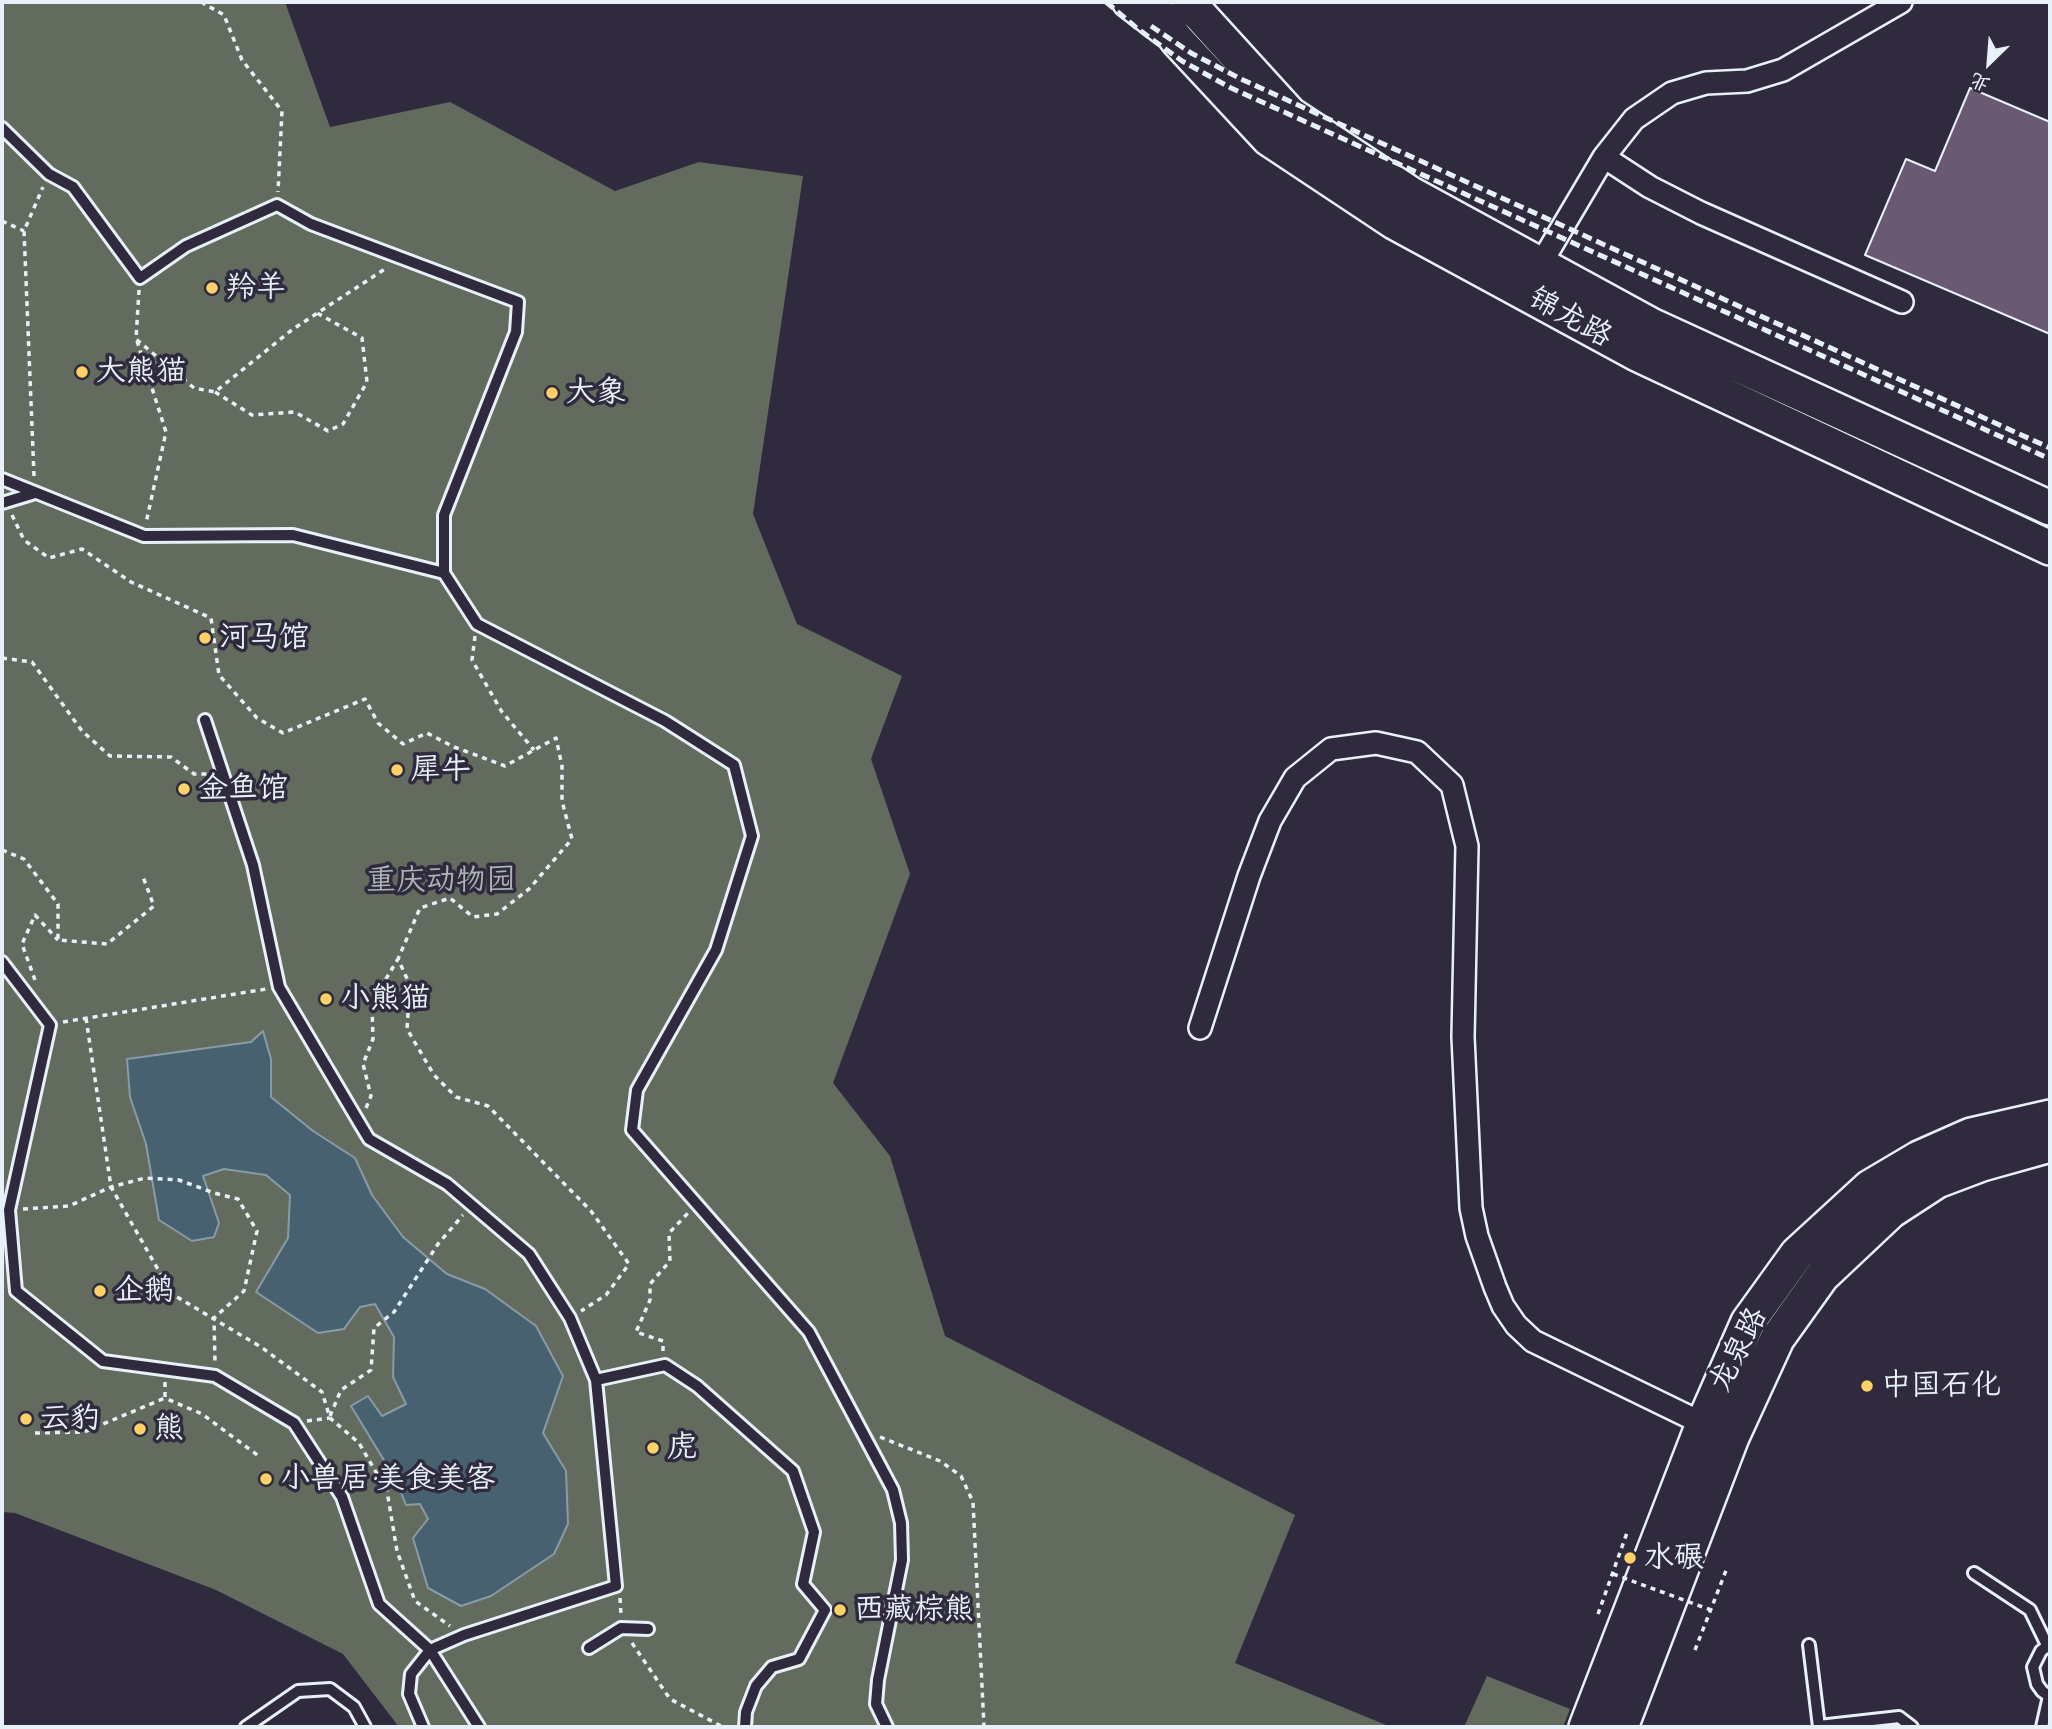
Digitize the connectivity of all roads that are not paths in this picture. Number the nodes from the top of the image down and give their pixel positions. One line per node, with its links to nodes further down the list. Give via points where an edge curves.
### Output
1 (1128, 2): 4 (street)
2 (1149, 2): 4 (main road, 锦龙路)
3 (1901, 2): 6 (street, via 1783,70 1672,93 1634,119)
4 (1190, 16): 7 (main road, 锦龙路, via 1290,114 1410,194); 13 (main road, 锦龙路, via 1269,139 1394,222 1637,354)
5 (2, 128): 14 (lane, via 49,174 73,187 140,278 186,246 277,205 311,224 518,302 516,332 444,515)
6 (1604, 157): 7 (street); 8 (street, via 1701,213)
7 (1541, 265): 12 (main road, 锦龙路, via 1651,326)
8 (1902, 302)
9 (2, 479): 10 (lane)
10 (35, 493): 11 (lane); 14 (lane, via 144,536 293,534)
11 (2, 503)
12 (2050, 508)
13 (2050, 548)
14 (444, 573): 34 (lane, via 477,624 665,721 734,765 752,836 716,950 637,1090 632,1130 808,1332 893,1490 901,1523 902,1560 876,1704)
15 (205, 720): 20 (lane, via 253,865 279,987 360,1124 369,1139 447,1184 529,1254 570,1318)
16 (2, 962): 27 (lane, via 50,1025 9,1210 16,1291 103,1361 215,1376 294,1423 342,1497 379,1604)
17 (1199, 1028): 21 (street, via 1253,865 1270,821 1295,778 1331,749 1376,743 1417,752 1452,785 1467,846 1463,1037 1471,1208 1494,1287 1516,1325 1533,1341)
18 (2050, 1117): 21 (main road, 龙泉路, via 1971,1135 1919,1158 1870,1187 1797,1254 1748,1322)
19 (2050, 1144): 21 (main road, 龙泉路, via 1937,1181 1891,1211 1822,1276)
20 (596, 1380): 27 (lane, via 616,1586); 33 (lane, via 664,1364 697,1386 793,1471 814,1532 803,1584 825,1610 799,1659 772,1667 757,1686)
21 (1718, 1430): 35 (main road, 龙泉路); 36 (main road, 龙泉路)
22 (1974, 1573): 25 (lane, via 2030,1610)
23 (648, 1629): 26 (lane, via 621,1628)
24 (1809, 1645): 37 (lane)
25 (2049, 1645): 28 (lane, via 2033,1667 2036,1684)
26 (589, 1648)
27 (430, 1650): 31 (lane, via 411,1674 409,1694); 32 (lane)
28 (2050, 1696): 39 (lane)
29 (246, 1727): 30 (lane, via 298,1691 330,1689 354,1707)
30 (365, 1727)
31 (423, 1727)
32 (479, 1727)
33 (745, 1727)
34 (887, 1727)
35 (1586, 1727)
36 (1621, 1727)
37 (1819, 1727): 38 (lane, via 1899,1717)
38 (1912, 1727)
39 (2042, 1727)

